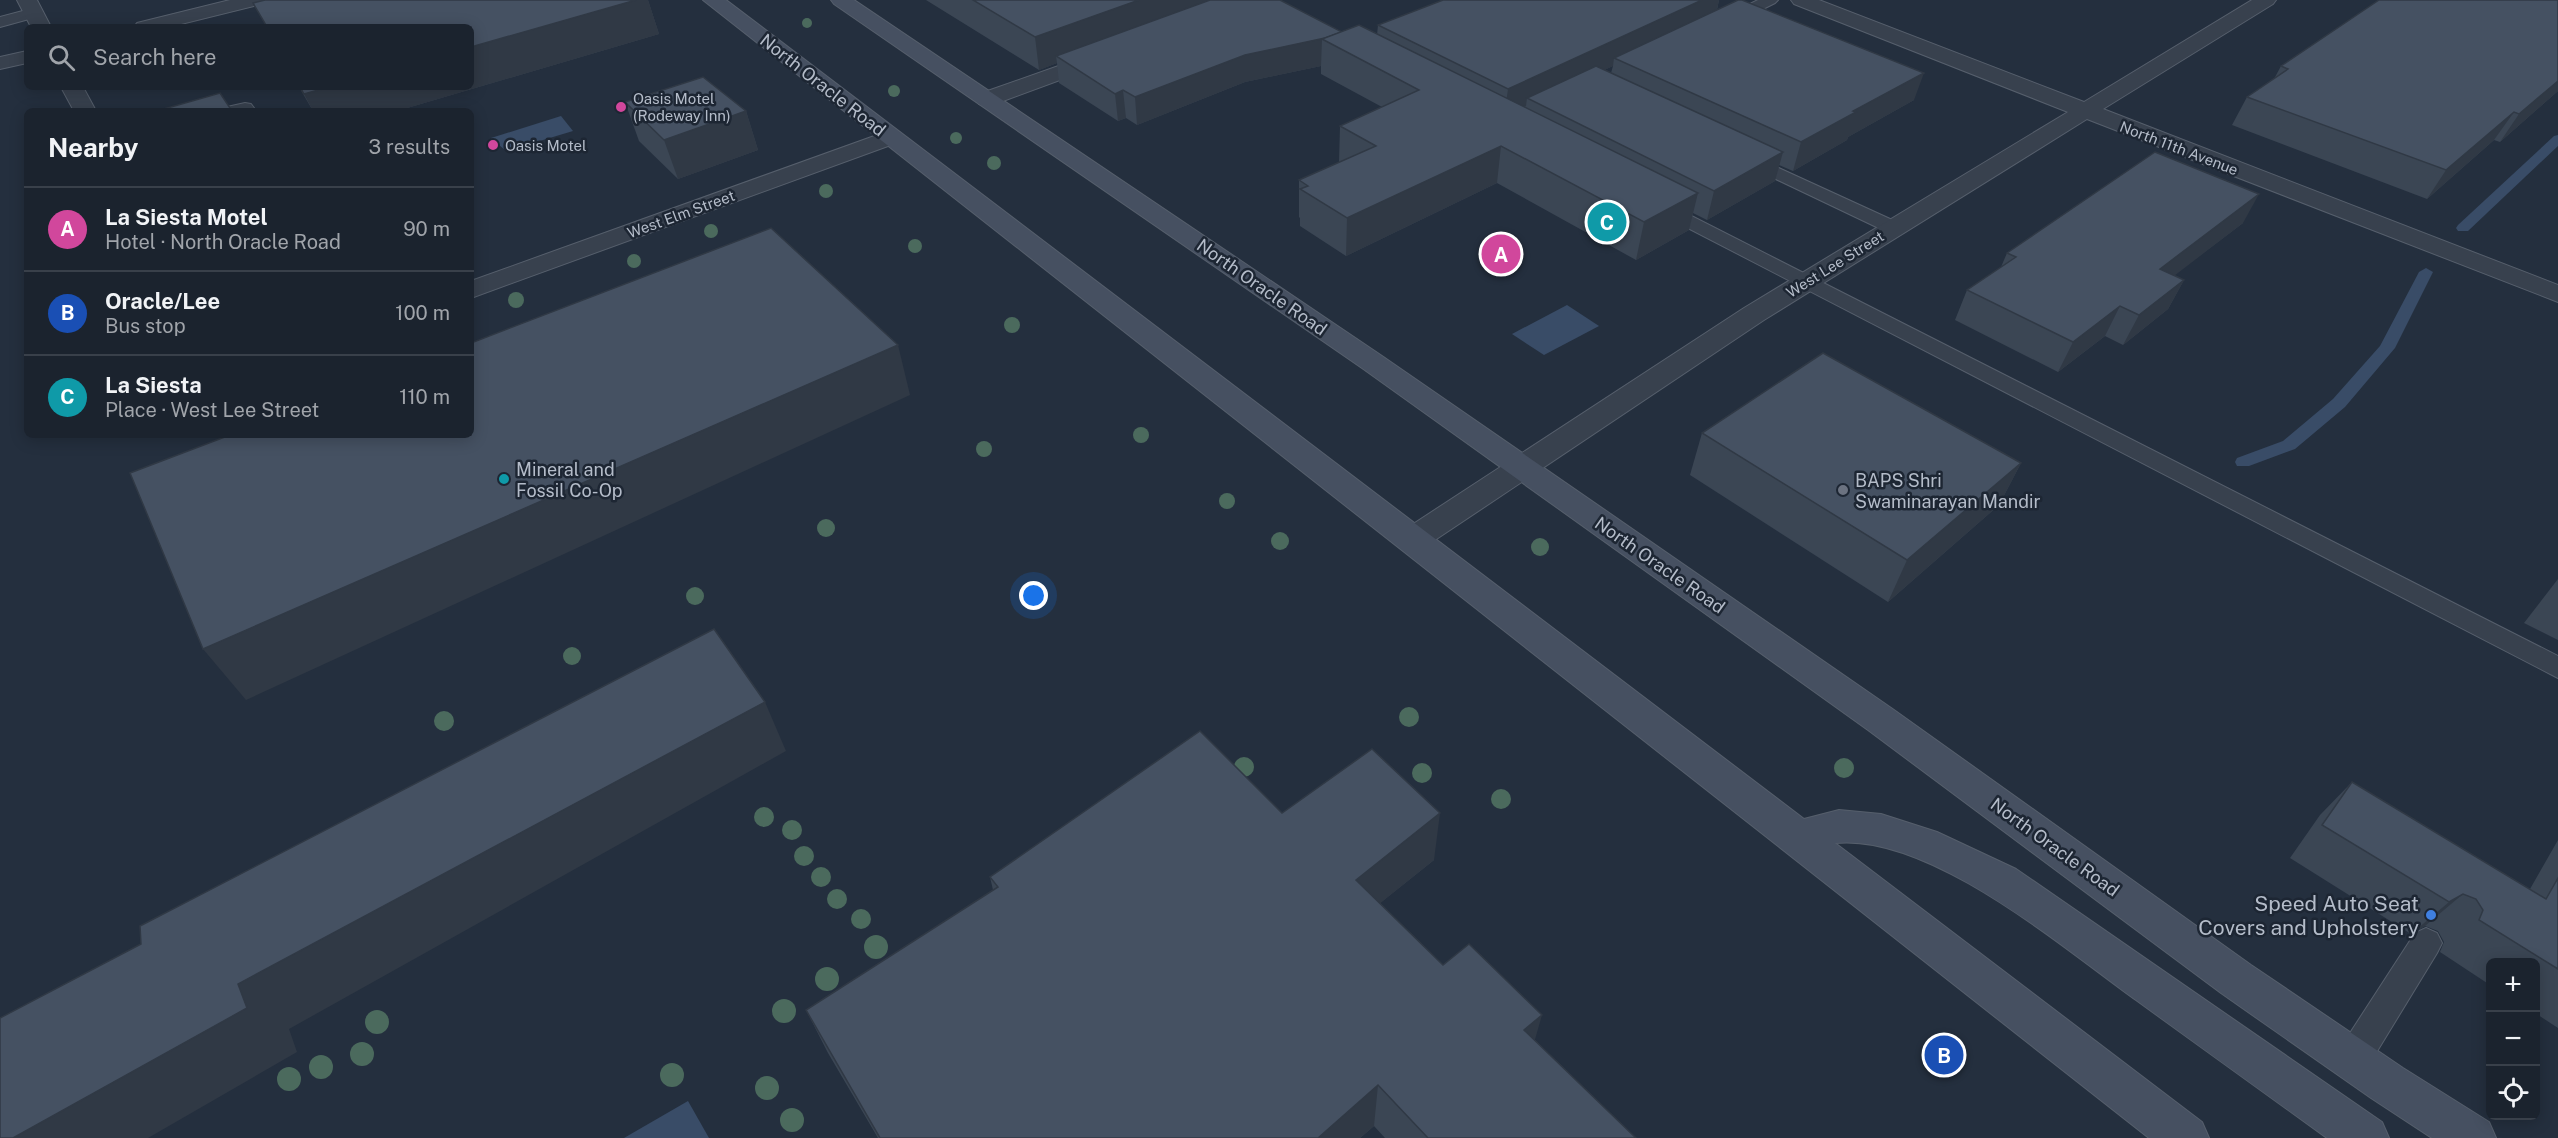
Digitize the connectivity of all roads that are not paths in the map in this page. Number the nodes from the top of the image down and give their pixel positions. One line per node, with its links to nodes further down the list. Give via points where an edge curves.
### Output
1 (255, 0): 9 (street)
2 (713, 0): 18 (main road, North Oracle Road)
3 (842, 0): 15 (main road, North Oracle Road)
4 (1770, 0): 10 (lane)
5 (1801, 0): 17 (street, North 11th Avenue)
6 (2266, 0): 17 (street, West Lee Street)
7 (34, 13): 8 (lane)
8 (0, 21)
9 (156, 24)
10 (1707, 30)
11 (1121, 50): 15 (street)
12 (24, 58): 13 (street)
13 (0, 63)
14 (74, 90): 16 (street)
15 (987, 99): 25 (main road, North Oracle Road)
16 (83, 108)
17 (2085, 111): 21 (street, West Lee Street); 24 (street, North 11th Avenue)
18 (891, 137): 23 (street, West Elm Street); 26 (main road, North Oracle Road)
19 (1732, 151): 21 (lane)
20 (1640, 195): 22 (lane)
21 (1894, 228): 22 (street, West Lee Street)
22 (1808, 281): 25 (street, West Lee Street); 27 (lane)
23 (474, 289)
24 (2558, 294)
25 (1520, 467): 26 (street, West Lee Street); 30 (main road, North Oracle Road, via 1881,720 2235,979)
26 (1412, 540): 28 (main road, North Oracle Road)
27 (2558, 668)
28 (1799, 838): 31 (main road, North Oracle Road); 32 (main road, via 1838,826 1877,830 1939,849 2002,881)
29 (2426, 943): 30 (lane)
30 (2353, 1059): 33 (main road, North Oracle Road)
31 (2186, 1138)
32 (2366, 1138)
33 (2473, 1138)

